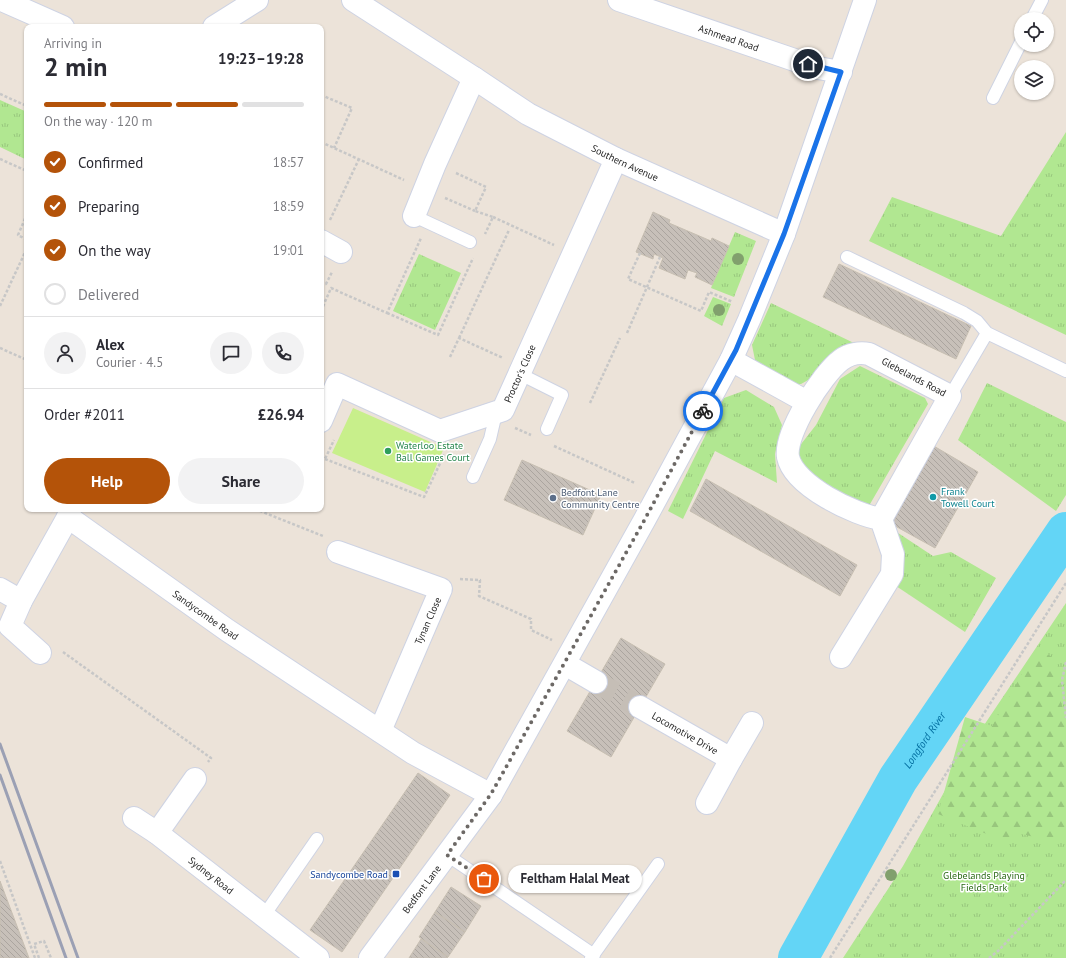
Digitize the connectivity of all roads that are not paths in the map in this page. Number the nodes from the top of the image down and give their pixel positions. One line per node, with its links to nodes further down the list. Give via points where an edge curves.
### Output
1 (2, 0): 8 (street)
2 (257, 0): 9 (street)
3 (353, 0): 12 (street, Southern Avenue)
4 (619, 0): 11 (street, Ashmead Road, via 818,68)
5 (865, 0): 11 (street, Bedfont Lane)
6 (1042, 0): 7 (lane)
7 (1036, 12)
8 (56, 24)
9 (219, 24)
10 (1016, 52): 13 (lane)
11 (841, 72): 17 (street, Bedfont Lane)
12 (474, 78): 14 (street, Southern Avenue, via 528,114); 15 (street, via 435,164 426,190)
13 (993, 98)
14 (616, 159): 17 (street, Southern Avenue); 23 (street, Proctor's Close)
15 (421, 220): 18 (lane)
16 (325, 232): 19 (street)
17 (784, 234): 22 (street, Bedfont Lane)
18 (470, 242)
19 (341, 252)
20 (847, 257): 21 (lane, via 964,313)
21 (987, 333): 24 (lane); 25 (lane)
22 (730, 360): 26 (street); 38 (street, Bedfont Lane)
23 (522, 371): 27 (street, Proctor's Close, via 503,410); 29 (lane, via 562,395)
24 (1066, 371)
25 (950, 396): 26 (street, Glebelands Road, via 870,354 862,353 842,360 830,370); 32 (street, Glebelands Road)
26 (807, 402): 32 (street, Glebelands Road, via 789,447 791,467 823,495 868,517)
27 (496, 413): 28 (street, Proctor's Close, via 440,431 337,384); 30 (lane, via 490,439)
28 (324, 414)
29 (547, 429)
30 (473, 477)
31 (69, 513): 35 (street, Sandycombe Road); 42 (street, Sandycombe Road, via 227,630)
32 (881, 519): 37 (street, via 893,554 892,574)
33 (338, 552): 42 (street, Tynan Close, via 441,589)
34 (0, 589): 35 (street)
35 (21, 601): 36 (street, Sandycombe Road, via 10,626)
36 (50, 652)
37 (841, 657)
38 (565, 664): 39 (street); 45 (street, Bedfont Lane)
39 (596, 682)
40 (640, 707): 43 (street, Locomotive Drive)
41 (752, 724): 43 (street)
42 (380, 731): 45 (street, Sandycombe Road, via 413,753)
43 (731, 759): 46 (street)
44 (195, 779): 48 (street)
45 (491, 794): 50 (street, Bedfont Lane)
46 (707, 803)
47 (134, 818): 48 (street, Sydney Road)
48 (157, 833): 52 (street, Sydney Road)
49 (317, 839): 52 (lane)
50 (447, 855): 53 (lane); 55 (street, Bedfont Lane)
51 (658, 864): 53 (lane)
52 (263, 917): 54 (street, Sydney Road)
53 (592, 956)
54 (318, 958)
55 (370, 958)

